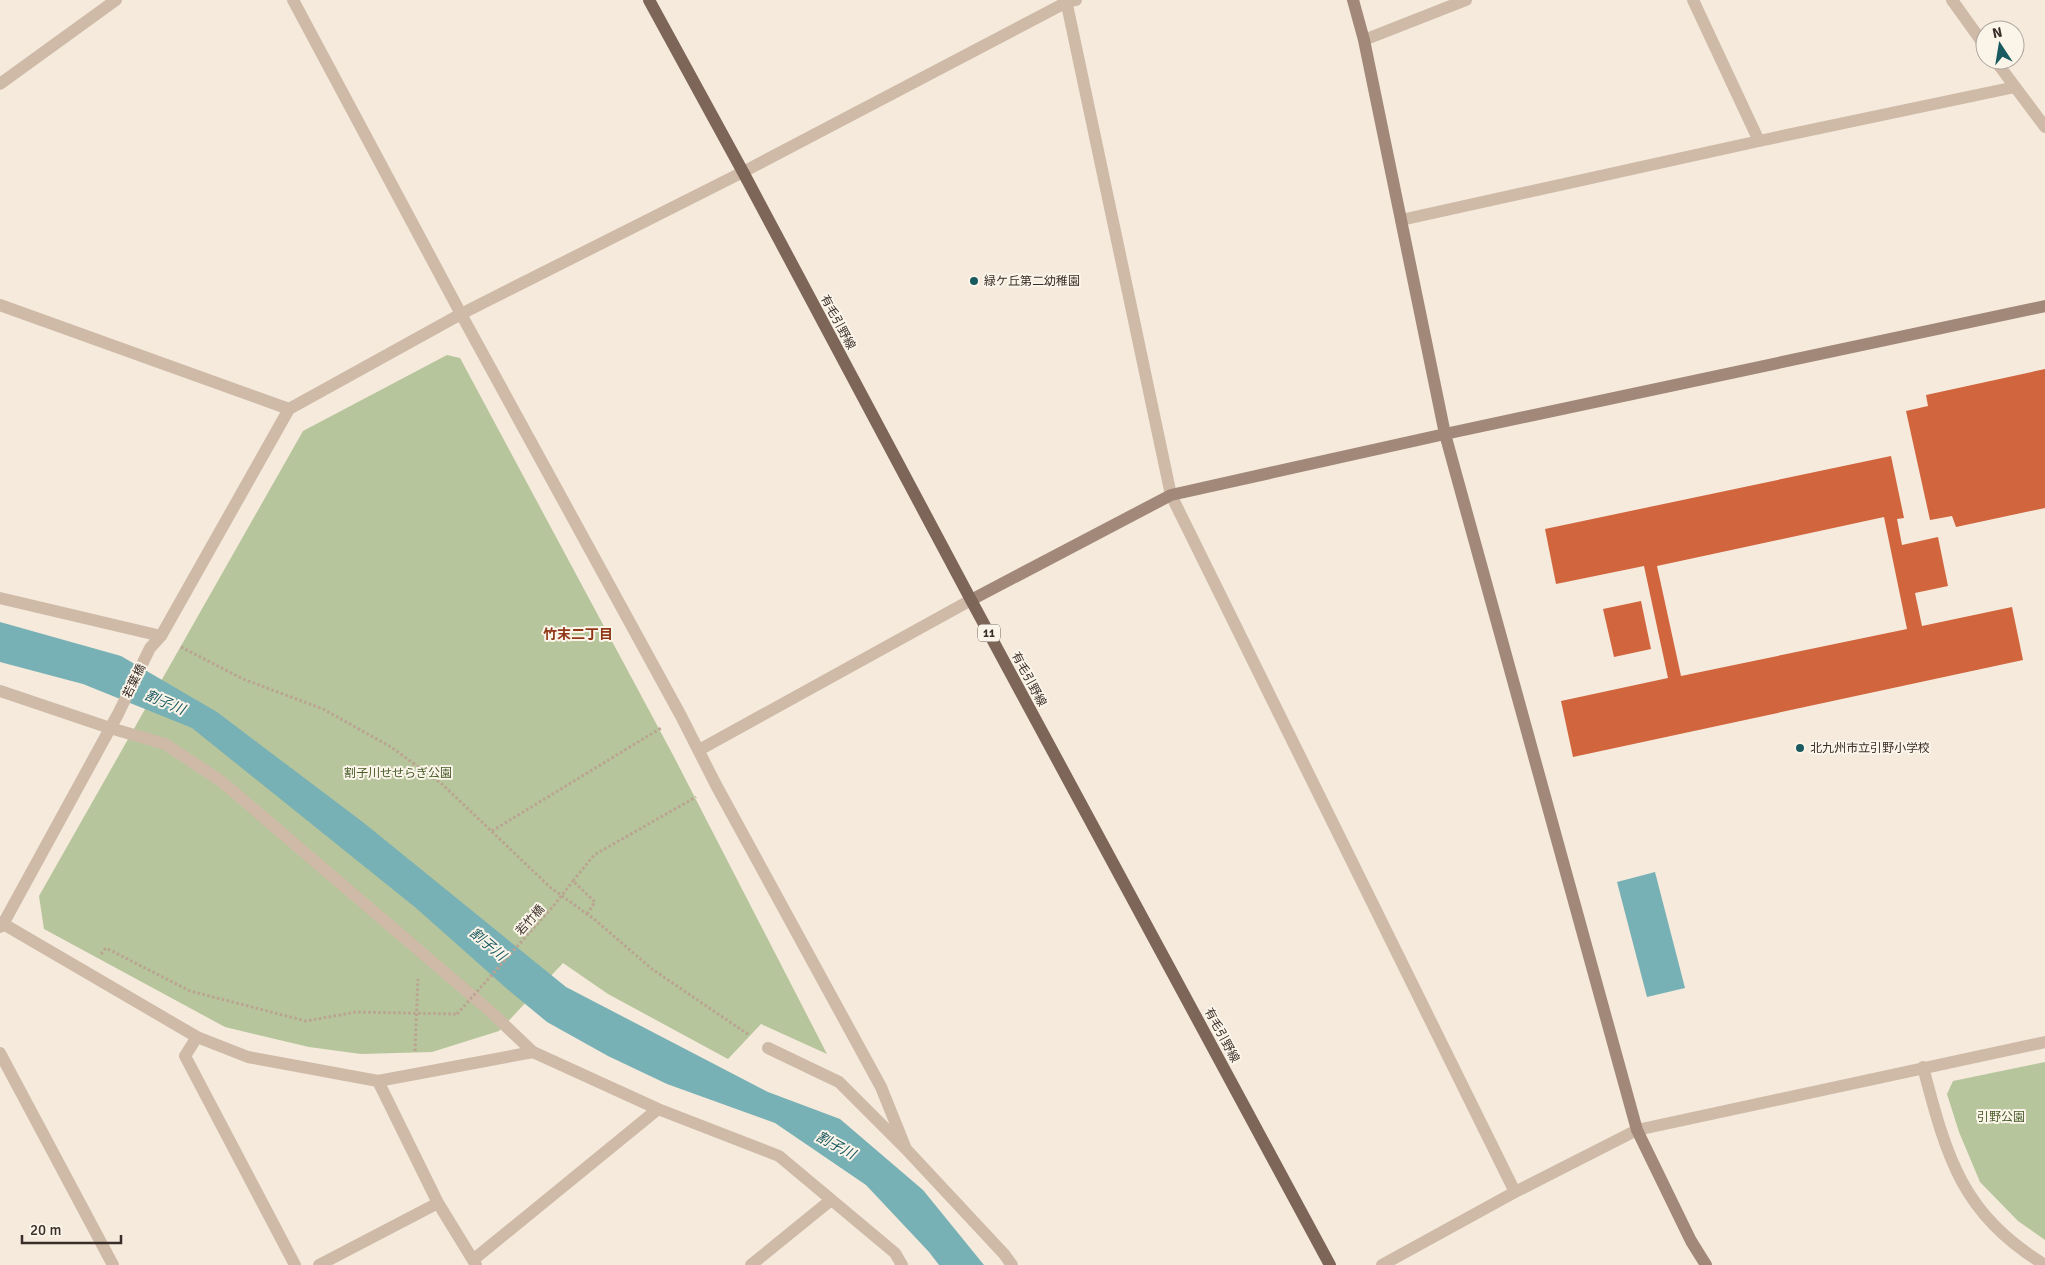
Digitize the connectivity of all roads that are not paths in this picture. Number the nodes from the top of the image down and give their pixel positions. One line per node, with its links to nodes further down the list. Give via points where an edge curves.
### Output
1 (116, 0): 12 (street)
2 (293, 0): 20 (street)
3 (649, 0): 16 (main road, 有毛引野線 / 11)
4 (1353, 0): 10 (street)
5 (1466, 0): 10 (street)
6 (1693, 0): 15 (street)
7 (1952, 0): 9 (street)
8 (1070, 1): 16 (street); 23 (street)
9 (1975, 32)
10 (1364, 40): 17 (street)
11 (2002, 70): 13 (street)
12 (0, 84)
13 (2015, 87): 14 (street); 15 (street)
14 (2045, 127)
15 (1759, 140): 17 (street)
16 (743, 172): 20 (street); 25 (main road, 有毛引野線 / 11)
17 (1401, 220): 22 (street)
18 (0, 305): 21 (street)
19 (2045, 306): 22 (street)
20 (461, 314): 21 (street); 29 (street)
21 (289, 409): 26 (street, 若葉橋)
22 (1446, 434): 23 (street); 39 (street)
23 (1171, 495): 25 (street); 41 (street)
24 (0, 598): 26 (street)
25 (971, 600): 29 (street); 51 (main road, 有毛引野線 / 11)
26 (161, 636): 28 (street, 若葉橋, via 150,648)
27 (0, 691): 28 (street)
28 (110, 728): 30 (street, 若葉橋); 34 (street, via 165,744 221,781 491,1012)
29 (699, 750): 40 (street, via 881,1087)
30 (1, 925): 31 (street)
31 (197, 1037): 37 (street, via 248,1056); 46 (street, via 185,1056)
32 (2045, 1042): 36 (street)
33 (768, 1048): 40 (street, via 839,1082)
34 (533, 1052): 37 (street); 38 (street)
35 (0, 1053): 45 (street)
36 (1923, 1067): 39 (street); 54 (street, via 1941,1135 1962,1185 1991,1224)
37 (378, 1081): 43 (street)
38 (658, 1109): 42 (street, via 779,1156); 44 (street)
39 (1637, 1130): 41 (street); 53 (street)
40 (906, 1149): 50 (street)
41 (1515, 1192): 52 (street)
42 (832, 1200): 48 (street); 49 (street, via 895,1253)
43 (438, 1203): 44 (street); 47 (street)
44 (475, 1262)
45 (112, 1265)
46 (295, 1265)
47 (319, 1265)
48 (751, 1265)
49 (902, 1265)
50 (1012, 1265)
51 (1330, 1265)
52 (1382, 1265)
53 (1706, 1265)
54 (2045, 1265)

